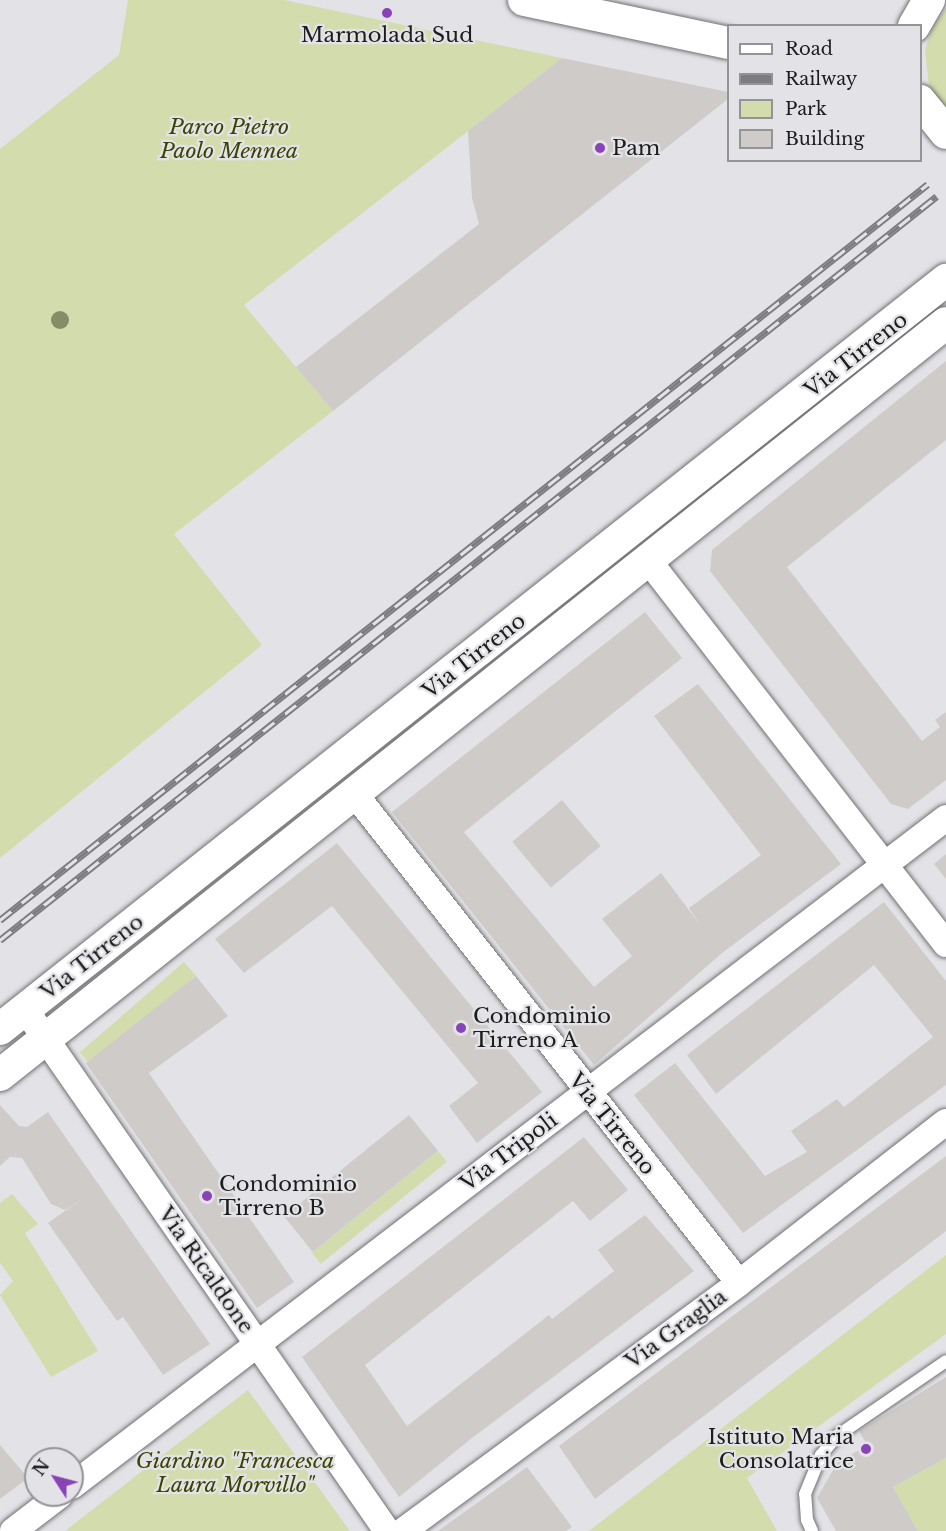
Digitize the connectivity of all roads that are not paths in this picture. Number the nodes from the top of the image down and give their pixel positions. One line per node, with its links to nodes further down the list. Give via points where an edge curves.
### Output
1 (524, 0): 4 (street)
2 (929, 0): 3 (street)
3 (915, 24)
4 (727, 43)
5 (922, 102): 6 (street)
6 (946, 133)
7 (946, 280): 14 (street, Via Tirreno)
8 (946, 324): 9 (street, Via Tirreno)
9 (648, 560): 10 (street, Via Tirreno); 12 (street)
10 (354, 793): 16 (street, Via Tirreno); 18 (street, Via Tirreno)
11 (946, 818): 12 (street, Via Tripoli)
12 (885, 865): 13 (street); 18 (street, Via Tripoli)
13 (946, 944)
14 (25, 1009): 15 (street, Via Tirreno); 16 (street, Via Ricaldone)
15 (0, 1029)
16 (46, 1038): 17 (street, Via Tirreno); 21 (street, Via Ricaldone)
17 (0, 1075)
18 (587, 1093): 20 (street, Via Tirreno); 21 (street, Via Tripoli)
19 (946, 1122): 20 (street, Via Graglia)
20 (740, 1283): 27 (street, Via Graglia)
21 (257, 1344): 23 (street, Via Tripoli); 26 (street, Via Ricaldone)
22 (946, 1361): 28 (lane, via 837,1436 820,1455 805,1494)
23 (84, 1477)
24 (44, 1507): 25 (street)
25 (13, 1531)
26 (387, 1531)
27 (402, 1531)
28 (812, 1531)

